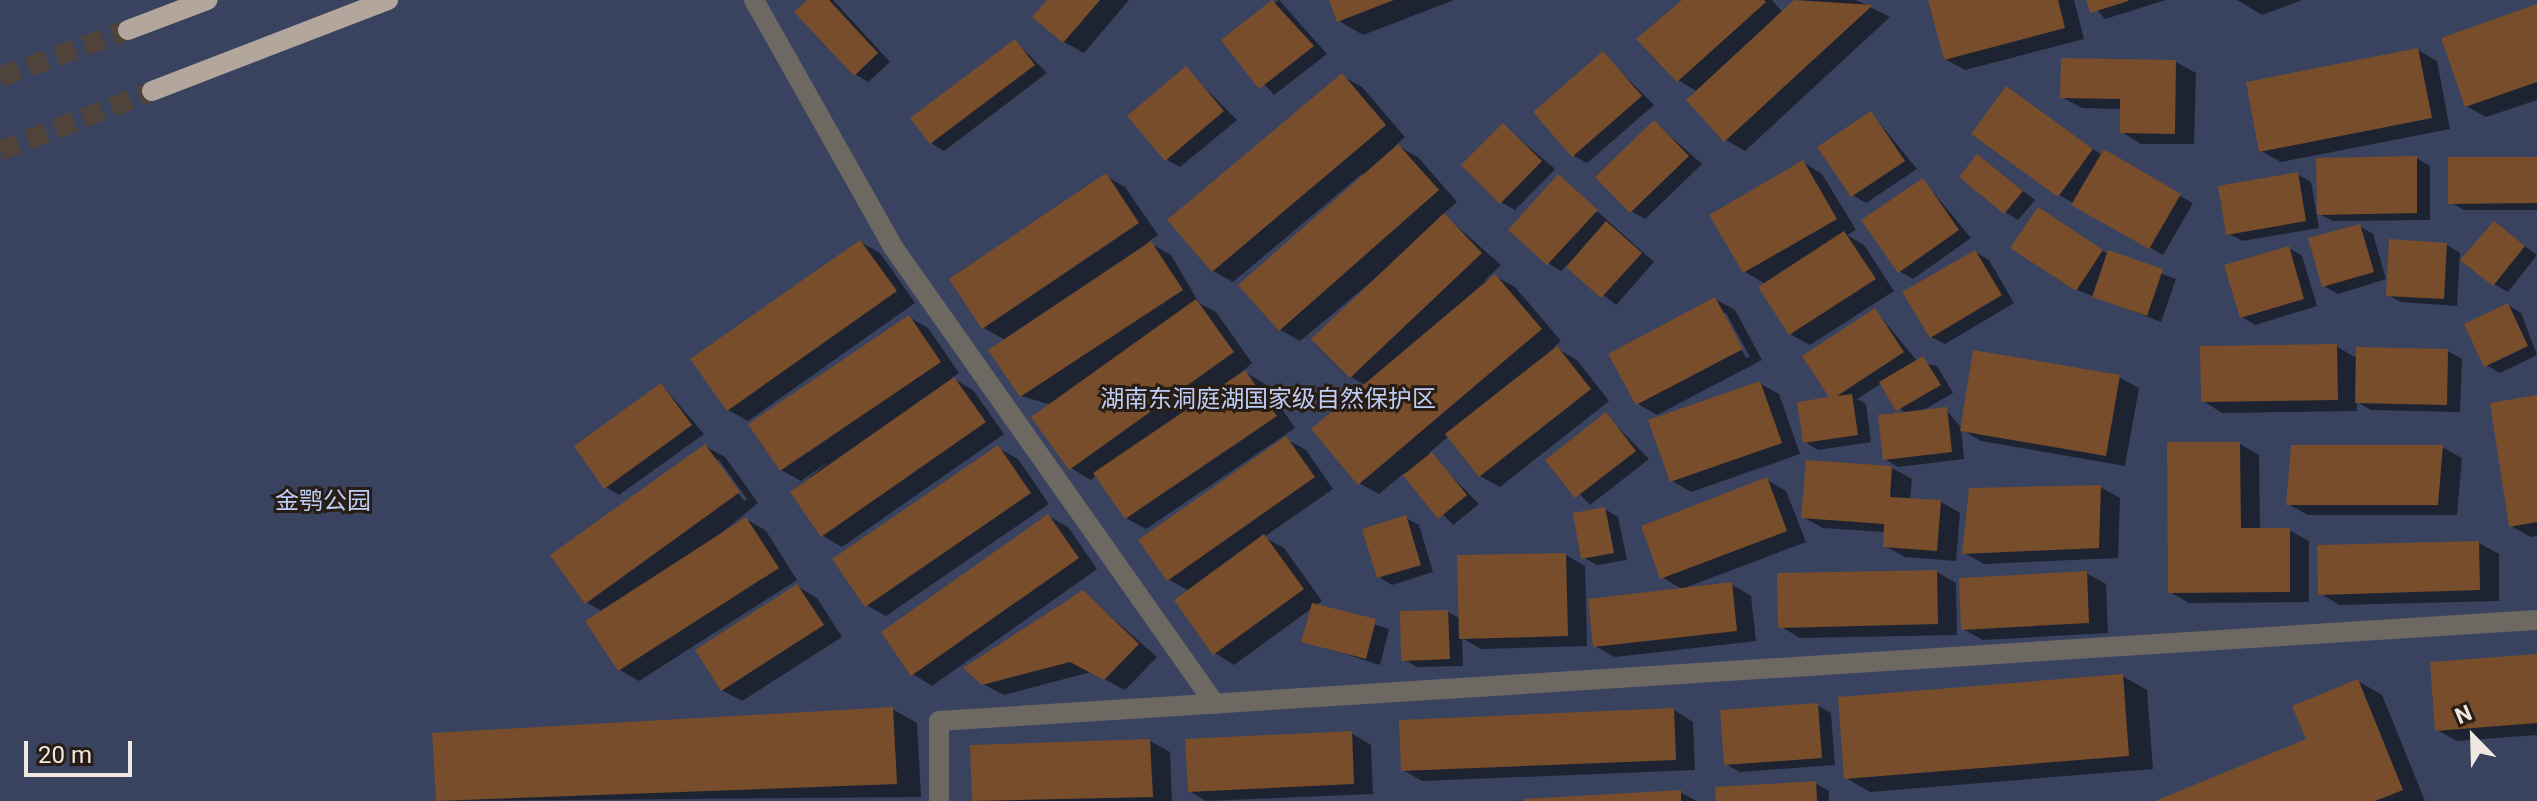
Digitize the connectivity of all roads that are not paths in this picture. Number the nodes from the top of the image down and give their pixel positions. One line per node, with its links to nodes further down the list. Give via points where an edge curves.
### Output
1 (207, 0): 4 (main road)
2 (388, 0): 5 (main road)
3 (754, 0): 7 (street, via 893,247)
4 (128, 30)
5 (152, 91)
6 (2537, 620): 7 (street)
7 (1215, 704): 8 (street, via 939,721)
8 (939, 801)

